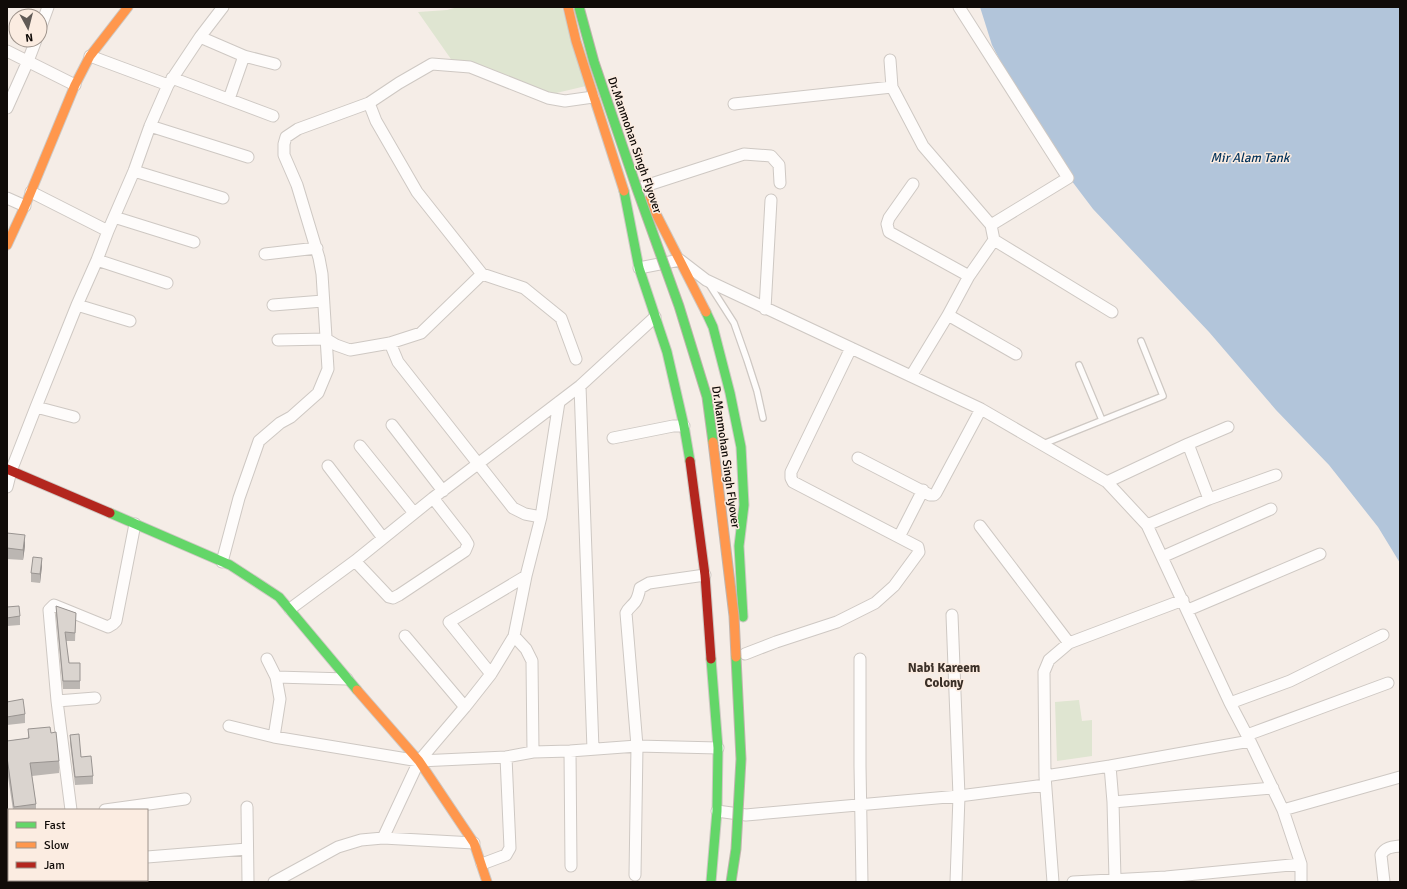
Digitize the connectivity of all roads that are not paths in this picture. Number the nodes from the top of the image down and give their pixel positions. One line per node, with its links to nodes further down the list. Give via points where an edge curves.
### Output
1 (128, 7): 11 (main road)
2 (223, 7): 8 (street)
3 (568, 7): 19 (main road)
4 (572, 7): 37 (main road, Dr.Manmohan Singh Flyover)
5 (579, 7): 170 (main road, Dr.Manmohan Singh Flyover, bridge, via 594,62 679,306 707,397 734,616 741,759 736,849)
6 (584, 7): 30 (main road, via 598,59)
7 (959, 7): 38 (street, via 1068,178)
8 (200, 37): 12 (street); 16 (street)
9 (33, 48): 14 (street)
10 (7, 51): 14 (street)
11 (90, 56): 16 (street); 17 (main road)
12 (244, 56): 15 (street); 20 (street)
13 (890, 60): 18 (street)
14 (28, 61): 17 (street); 23 (street)
15 (274, 64)
16 (170, 82): 20 (street); 25 (street)
17 (75, 85): 31 (main road)
18 (892, 87): 22 (street); 38 (street, via 923,146)
19 (593, 97): 21 (street, via 565,101 554,99 470,67 432,64); 48 (main road, via 623,185)
20 (229, 99): 24 (street)
21 (369, 103): 43 (street, via 298,129 286,137 284,155 297,185); 49 (street, via 376,121 417,192)
22 (734, 104)
23 (7, 108)
24 (273, 116)
25 (150, 126): 26 (street); 27 (street)
26 (248, 157)
27 (134, 171): 33 (street); 36 (street)
28 (780, 183): 30 (street, via 779,166 770,156 744,154)
29 (913, 184): 51 (street, via 889,218 889,232)
30 (642, 187): 47 (main road)
31 (31, 192): 35 (main road); 39 (street)
32 (7, 198): 35 (street)
33 (223, 198)
34 (771, 200): 57 (street)
35 (25, 206): 42 (main road)
36 (114, 217): 39 (street); 41 (street)
37 (640, 224)
38 (991, 225): 40 (street)
39 (108, 231): 46 (street)
40 (994, 240): 51 (street); 58 (street)
41 (194, 242)
42 (7, 246)
43 (316, 248): 44 (street); 54 (street, via 322,274)
44 (265, 254)
45 (649, 254): 50 (main road)
46 (97, 260): 53 (street); 55 (street)
47 (680, 260): 48 (street); 52 (street); 119 (main road, via 713,328 741,447 744,505 739,546)
48 (639, 268): 60 (main road)
49 (482, 274): 65 (street, via 421,333); 68 (street, via 524,288 561,318)
50 (656, 276)
51 (969, 276): 59 (street)
52 (706, 280): 57 (street); 76 (lane, via 734,323)
53 (168, 283)
54 (323, 301): 56 (street); 63 (street)
55 (77, 305): 61 (street); 73 (street)
56 (273, 305)
57 (765, 309): 66 (street)
58 (1112, 312)
59 (948, 315): 67 (street); 70 (street)
60 (655, 317): 71 (street); 79 (main road, via 667,352)
61 (130, 322)
62 (278, 340): 63 (street)
63 (326, 340): 65 (street, via 350,350); 108 (street, via 328,369 318,393 259,441)
64 (1141, 341): 77 (lane, via 1164,396)
65 (390, 344): 86 (street, via 398,362)
66 (851, 348): 70 (street); 104 (street, via 791,472 791,478 793,482)
67 (1016, 354)
68 (576, 360)
69 (1079, 365): 77 (lane)
70 (911, 376): 74 (street)
71 (580, 386): 72 (street); 135 (street)
72 (560, 402): 86 (street); 99 (street)
73 (36, 407): 75 (street); 88 (street)
74 (981, 409): 82 (street); 92 (street, via 936,493 934,495)
75 (74, 417)
76 (763, 418)
77 (1102, 420): 82 (lane)
78 (392, 425): 93 (street)
79 (684, 426): 81 (street); 110 (main road)
80 (1228, 427): 83 (street)
81 (613, 438)
82 (1042, 444): 90 (street)
83 (1188, 444): 90 (street); 95 (street)
84 (360, 446): 98 (street)
85 (858, 458): 92 (street)
86 (478, 463): 93 (street); 99 (street, via 513,508 525,514)
87 (328, 466): 103 (street)
88 (9, 470): 91 (street); 100 (main road)
89 (1276, 475): 95 (street)
90 (1107, 482): 101 (street)
91 (7, 487)
92 (923, 490): 104 (street)
93 (443, 491): 94 (street)
94 (433, 498): 98 (street); 107 (street, via 465,539 468,544 465,551 393,598 389,597)
95 (1209, 499): 101 (street)
96 (712, 507): 109 (main road, Dr.Manmohan Singh Flyover)
97 (1271, 509): 106 (street)
98 (414, 514): 103 (street)
99 (541, 517): 111 (street)
100 (135, 524): 108 (main road); 127 (street, via 116,621 108,627 54,605 49,610)
101 (1147, 525): 106 (street)
102 (980, 526): 118 (street)
103 (383, 538): 107 (street)
104 (899, 538): 119 (street, via 918,547 919,552 894,586 875,603 837,622)
105 (1320, 554): 112 (street)
106 (1162, 557): 112 (street)
107 (355, 561): 113 (street)
108 (222, 562): 113 (main road, via 279,597)
109 (718, 562)
110 (706, 575): 133 (street, via 649,583 640,588 638,598 626,612); 134 (main road)
111 (526, 576): 117 (street); 122 (street, via 449,622)
112 (1185, 605): 118 (street); 128 (street)
113 (290, 609): 124 (main road)
114 (952, 615): 145 (street)
115 (1383, 635): 128 (street, via 1290,681)
116 (405, 636): 129 (street)
117 (514, 636): 122 (street); 137 (street, via 526,649 532,661)
118 (1069, 643): 143 (street, via 1049,660 1044,672)
119 (745, 654): 154 (main road, via 749,780)
120 (860, 659): 148 (street)
121 (267, 660): 123 (street)
122 (491, 674): 129 (street)
123 (276, 678): 124 (street); 131 (street, via 280,699)
124 (347, 679): 139 (main road)
125 (1388, 683): 132 (street)
126 (95, 698): 127 (street)
127 (57, 701): 150 (street)
128 (1230, 703): 132 (street)
129 (466, 707): 139 (street)
130 (229, 726): 131 (street)
131 (274, 737): 139 (street)
132 (1249, 738): 140 (street); 144 (street)
133 (637, 746): 134 (street); 135 (street); 164 (street)
134 (718, 748): 153 (main road)
135 (593, 749): 136 (street)
136 (570, 751): 137 (street); 163 (street)
137 (533, 752): 138 (street)
138 (506, 757): 139 (street); 161 (street, via 510,848 506,854)
139 (419, 761): 156 (street); 157 (main road)
140 (1110, 766): 143 (street); 147 (street)
141 (1400, 777): 152 (street)
142 (731, 780): 155 (main road)
143 (1045, 781): 145 (street); 174 (street)
144 (1273, 788): 147 (street); 152 (street)
145 (959, 796): 148 (street); 173 (street)
146 (185, 799): 151 (street)
147 (1113, 802): 165 (street)
148 (862, 805): 154 (street); 172 (street)
149 (247, 807): 159 (street)
150 (71, 809)
151 (113, 809)
152 (1283, 810): 162 (street)
153 (717, 811): 154 (street); 169 (main road)
154 (746, 815): 171 (main road)
155 (728, 818)
156 (383, 838): 157 (street); 167 (street, via 361,840 338,847)
157 (474, 843): 161 (main road)
158 (1400, 846): 177 (street, via 1389,848 1381,855)
159 (247, 849): 160 (street); 166 (street)
160 (148, 856)
161 (482, 864): 168 (main road)
162 (1301, 864): 165 (street, via 1166,877); 176 (street)
163 (571, 866)
164 (635, 875)
165 (1115, 879): 175 (street)
166 (248, 882)
167 (274, 882)
168 (487, 882)
169 (711, 882)
170 (731, 882)
171 (738, 882)
172 (862, 882)
173 (956, 882)
174 (1053, 882)
175 (1073, 882)
176 (1301, 882)
177 (1384, 882)

